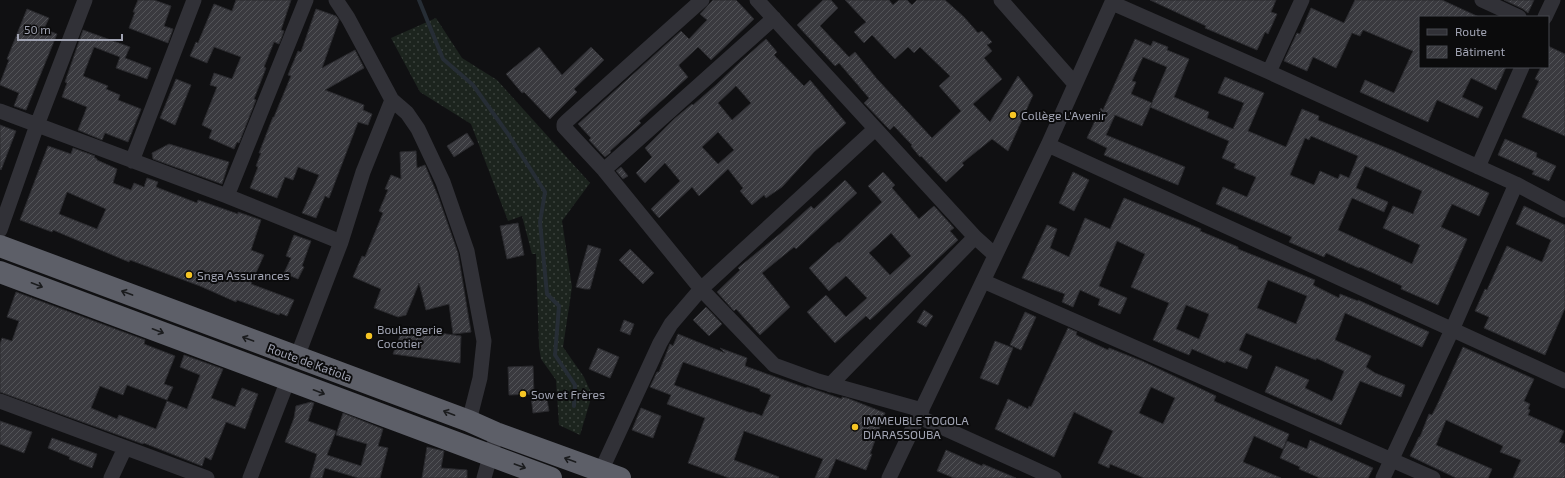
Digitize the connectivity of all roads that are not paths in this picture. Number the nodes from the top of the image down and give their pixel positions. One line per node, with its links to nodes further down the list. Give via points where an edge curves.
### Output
1 (85, 0): 20 (street)
2 (194, 0): 23 (street)
3 (306, 0): 27 (street)
4 (336, 0): 18 (street)
5 (702, 0): 25 (street, via 564,124)
6 (757, 0): 14 (street)
7 (1001, 0): 17 (street)
8 (1302, 0): 16 (street)
9 (1482, 0): 12 (street)
10 (1552, 0): 13 (street)
11 (1112, 2): 16 (street); 17 (street)
12 (1517, 16)
13 (1545, 16)
14 (774, 18): 21 (street); 25 (street)
15 (1522, 68): 24 (street)
16 (1269, 72): 24 (street)
17 (1075, 84): 22 (street)
18 (392, 100): 31 (street, via 364,172); 44 (street, via 407,113 418,129 443,182 467,251 484,340 480,378)
19 (0, 110): 20 (street)
20 (37, 125): 23 (street); 29 (street)
21 (875, 129): 30 (street); 36 (street)
22 (1048, 144): 33 (street); 37 (street)
23 (132, 161): 27 (street)
24 (1478, 167): 26 (street)
25 (604, 170): 36 (street)
26 (1516, 184): 28 (street); 37 (street)
27 (227, 196): 31 (street)
28 (1565, 210)
29 (0, 230)
30 (975, 237): 33 (street); 41 (street)
31 (342, 242): 38 (street)
32 (0, 246): 38 (highway, Route de Katiola, one-way to 32)
33 (995, 256): 35 (street)
34 (0, 272): 39 (highway, Route de Katiola, one-way to 39)
35 (983, 281): 43 (street); 48 (street)
36 (701, 289): 41 (street, via 774,366); 49 (street, via 671,324 660,343)
37 (1452, 330): 40 (street); 48 (street)
38 (297, 357): 44 (highway, Route de Katiola, one-way to 38)
39 (288, 380): 47 (highway, Route de Katiola, one-way to 47); 52 (street)
40 (1565, 381)
41 (830, 385): 43 (street)
42 (0, 401): 46 (street)
43 (920, 414): 55 (street); 56 (street)
44 (469, 421): 45 (highway, Route de Katiola)
45 (496, 434): 47 (street); 49 (highway, Route de Katiola, one-way to 45)
46 (125, 448): 50 (street); 51 (street)
47 (490, 456): 53 (street); 54 (highway, Route de Katiola, one-way to 54)
48 (1391, 460): 57 (street); 58 (street)
49 (611, 475)
50 (111, 478)
51 (207, 478)
52 (250, 478)
53 (484, 478)
54 (551, 478)
55 (889, 478)
56 (1054, 478)
57 (1383, 478)
58 (1433, 478)

